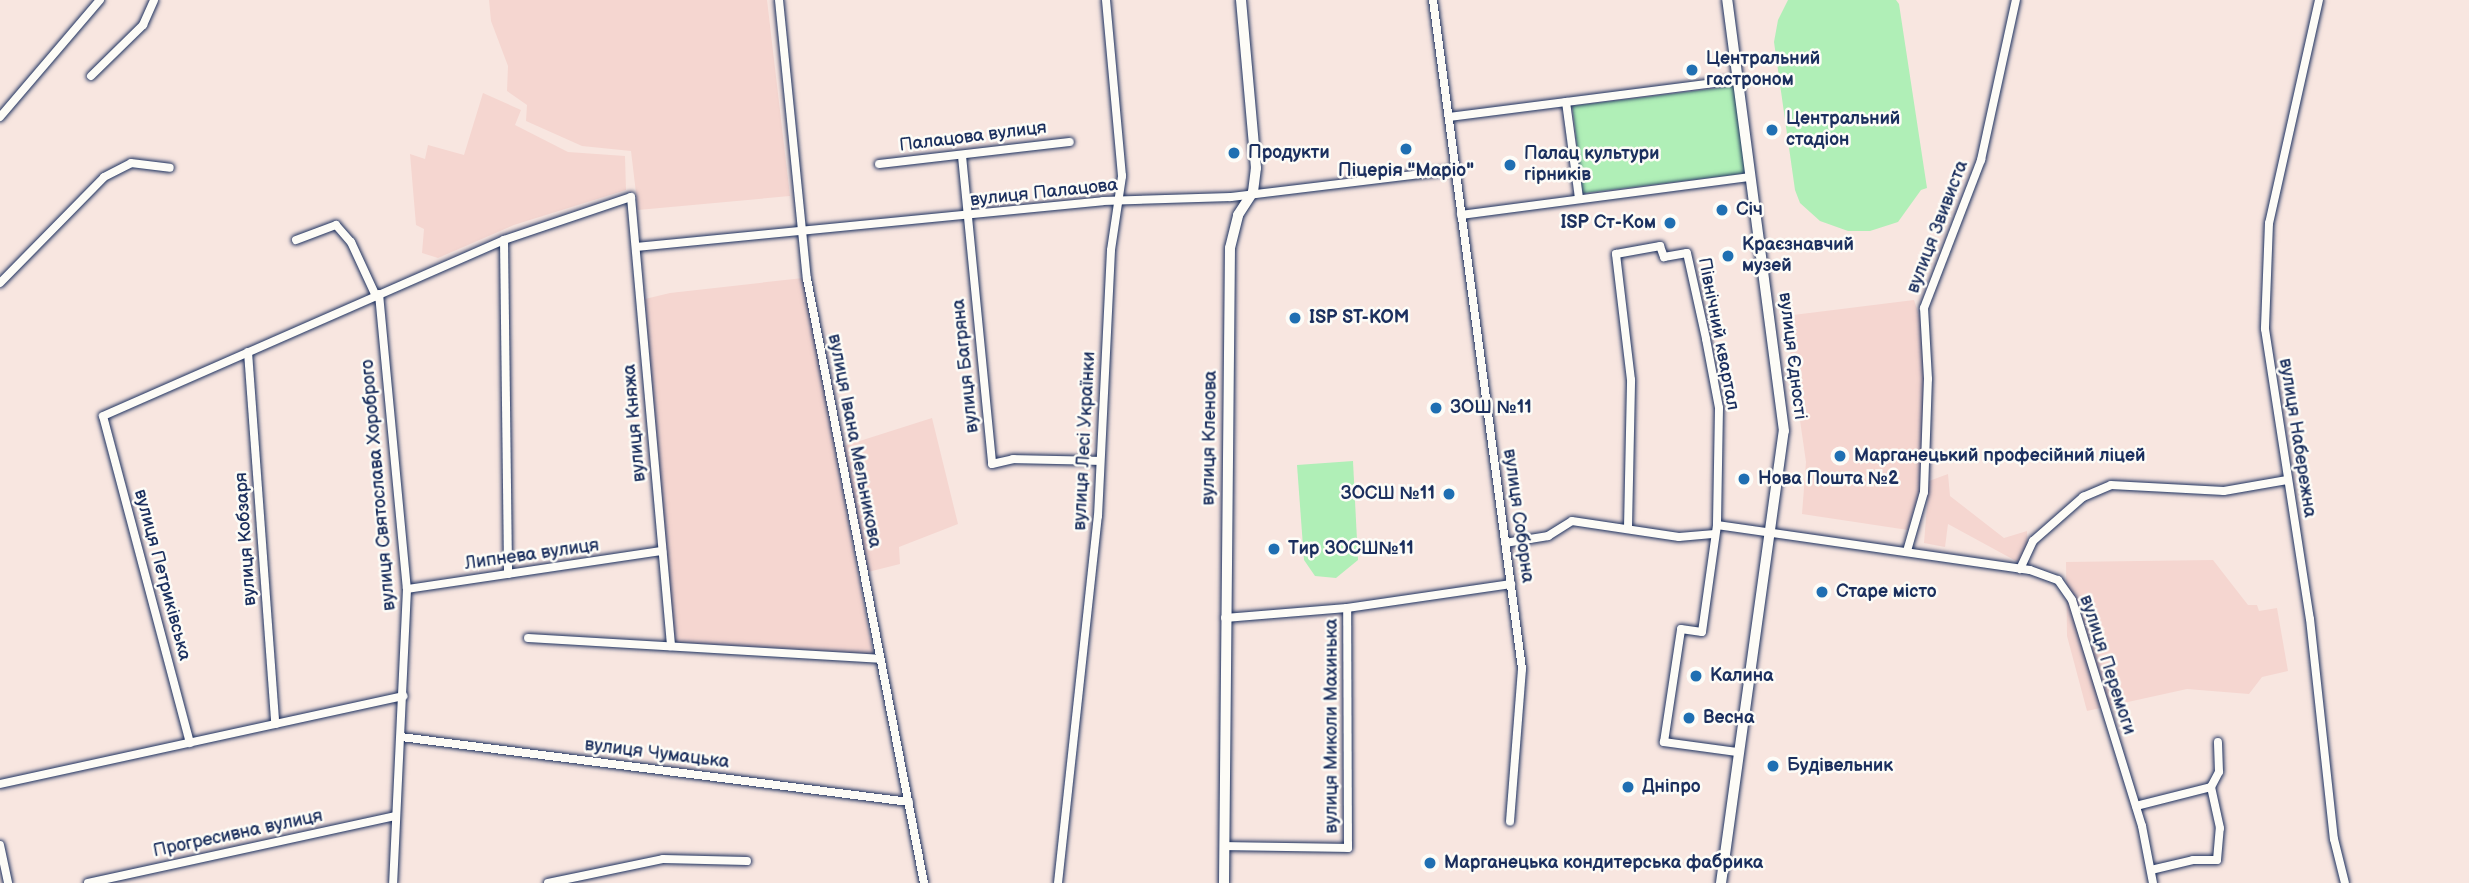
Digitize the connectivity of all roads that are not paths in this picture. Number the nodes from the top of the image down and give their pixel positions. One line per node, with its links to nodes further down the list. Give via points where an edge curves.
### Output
1 (100, 0): 13 (street)
2 (154, 0): 10 (street, via 143,25)
3 (779, 0): 26 (street, вулиця Івана Мельникова)
4 (1106, 0): 23 (street, вулиця Лесі Українки)
5 (1241, 0): 21 (street, вулиця Кленова, via 1256,168)
6 (1433, 0): 14 (street, вулиця Соборна)
7 (1727, 0): 11 (street, вулиця Єдності)
8 (2016, 0): 40 (street, вулиця Звивиста, via 1981,160 1924,309 1928,379 1924,492)
9 (2319, 0): 34 (street, вулиця Набережна, via 2269,223 2265,329)
10 (91, 76)
11 (1738, 80): 12 (street); 20 (street, вулиця Єдності)
12 (1566, 102): 14 (street); 22 (street)
13 (0, 117)
14 (1448, 117): 19 (street, вулиця Соборна)
15 (1070, 142): 16 (street, Палацова вулиця)
16 (962, 156): 17 (street, Палацова вулиця); 25 (street, вулиця Багряна)
17 (879, 164)
18 (170, 167): 30 (street, via 131,163 104,177)
19 (1455, 170): 21 (street, вулиця Палацова); 24 (street, вулиця Соборна)
20 (1751, 177): 22 (street); 37 (street, вулиця Єдності, via 1784,431)
21 (1253, 192): 23 (street, вулиця Палацова); 46 (street, вулиця Кленова, via 1238,215 1230,248)
22 (1579, 198): 24 (street)
23 (1120, 200): 25 (street, вулиця Палацова); 33 (street, вулиця Лесі Українки, via 1111,250)
24 (1461, 215): 38 (street, вулиця Соборна)
25 (968, 217): 26 (street, вулиця Палацова); 33 (street, вулиця Багряна, via 992,464 1013,458)
26 (804, 232): 29 (street, вулиця Палацова); 49 (street, вулиця Івана Мельникова, via 807,279)
27 (296, 240): 31 (street, via 336,225 351,242)
28 (504, 240): 29 (street, вулиця Княжа, via 631,197); 31 (street); 42 (street)
29 (636, 247): 39 (street, вулиця Княжа)
30 (0, 282)
31 (377, 295): 32 (street); 44 (street, вулиця Святослава Хороброго)
32 (248, 352): 51 (street, вулиця Кобзаря); 54 (street, вулиця Петриківська, via 103,416)
33 (1100, 461): 71 (street, вулиця Лесі Українки)
34 (2287, 480): 41 (street, via 2224,491 2111,485 2083,497 2033,541); 75 (street, вулиця Набережна, via 2310,619 2334,839)
35 (1628, 527): 36 (street, via 1679,537); 36 (street, Північний квартал, via 1632,380 1616,254 1660,246 1664,257 1687,253 1703,326 1719,408); 38 (street, via 1572,520 1548,536)
36 (1716, 529): 37 (street); 55 (street, Північний квартал, via 1702,632 1681,629 1664,742)
37 (1769, 533): 40 (street, вулиця Перемоги); 55 (street, вулиця Єдності)
38 (1505, 542): 43 (street, вулиця Соборна)
39 (662, 551): 42 (street, Липнева вулиця); 48 (street, вулиця Княжа)
40 (1907, 551): 41 (street, вулиця Перемоги)
41 (2020, 569): 59 (street, вулиця Перемоги, via 2058,580 2072,600)
42 (508, 574): 44 (street, Липнева вулиця)
43 (1511, 584): 45 (street); 61 (street, вулиця Соборна, via 1522,669)
44 (407, 589): 50 (street, вулиця Святослава Хороброго)
45 (1347, 607): 46 (street); 63 (street, вулиця Миколи Махинька, via 1348,848)
46 (1224, 618): 63 (street, вулиця Кленова)
47 (528, 638): 48 (street)
48 (671, 646): 49 (street)
49 (879, 659): 58 (street, вулиця Івана Мельникова)
50 (404, 696): 51 (street); 52 (street, вулиця Святослава Хороброго)
51 (275, 724): 54 (street)
52 (401, 737): 58 (street, вулиця Чумацька); 60 (street, вулиця Святослава Хороброго)
53 (2218, 742): 57 (street, via 2218,772)
54 (190, 743): 56 (street)
55 (1737, 752): 73 (street, вулиця Єдності)
56 (0, 784)
57 (2211, 787): 59 (street); 65 (street, via 2220,828 2217,860 2193,860)
58 (909, 802): 70 (street, вулиця Івана Мельникова)
59 (2136, 806): 65 (street, вулиця Перемоги)
60 (395, 817): 67 (street, Прогресивна вулиця); 68 (street, вулиця Святослава Хороброго)
61 (1510, 822)
62 (0, 845): 66 (street)
63 (1224, 846): 72 (street, вулиця Кленова)
64 (747, 861): 69 (street, via 663,859)
65 (2151, 870): 74 (street, вулиця Перемоги)
66 (8, 883)
67 (88, 883)
68 (393, 883)
69 (548, 883)
70 (924, 883)
71 (1058, 883)
72 (1224, 883)
73 (1721, 883)
74 (2153, 883)
75 (2345, 883)

